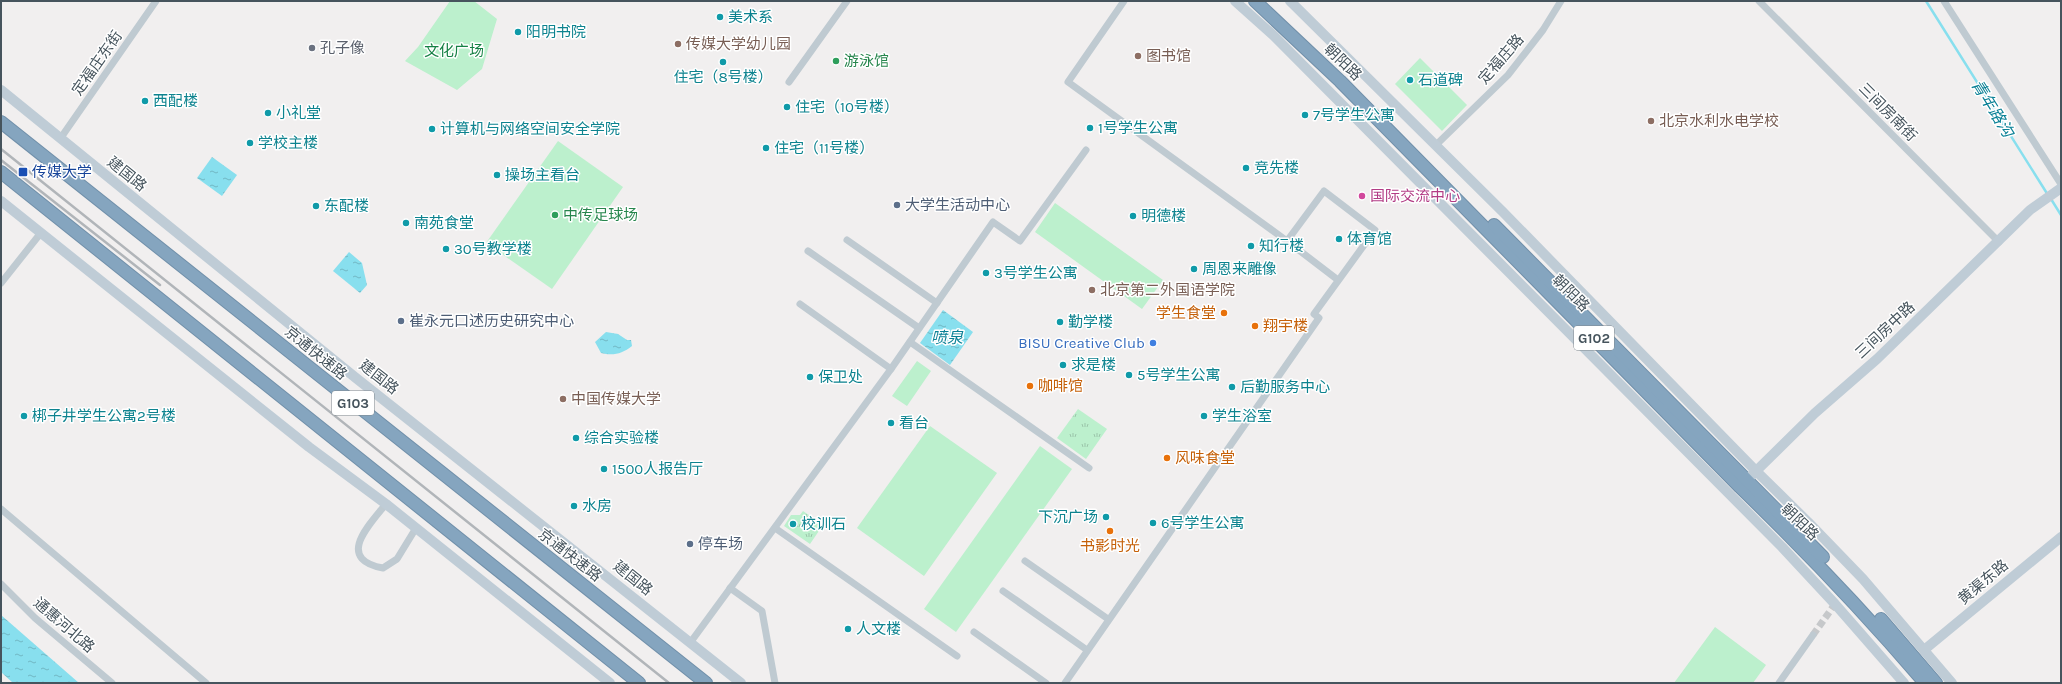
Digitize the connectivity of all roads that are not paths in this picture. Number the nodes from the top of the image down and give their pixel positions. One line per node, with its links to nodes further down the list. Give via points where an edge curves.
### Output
1 (156, 1): 14 (street, 定福庄东街)
2 (847, 1): 11 (street)
3 (1124, 1): 25 (street, via 1068,82)
4 (1235, 1): 24 (street, 朝阳路, via 1273,35)
5 (1255, 1): 21 (highway, 朝阳路 / G102)
6 (1268, 1): 21 (highway, 朝阳路 / G102, via 1346,75)
7 (1290, 1): 15 (street, 朝阳路)
8 (1561, 1): 15 (street, 定福庄路, via 1543,30 1508,75)
9 (1759, 1): 26 (street, 三间房南街)
10 (1944, 1): 18 (street)
11 (789, 82)
12 (1, 90): 14 (street, 建国路)
13 (1, 122): 58 (highway, 京通快速路 / G103)
14 (60, 139): 50 (street, 建国路)
15 (1436, 145): 20 (street, 朝阳路)
16 (1086, 150): 30 (street, via 1020,241 993,222)
17 (1, 172): 57 (highway, G103)
18 (2060, 187): 26 (street, 三间房中路, via 2036,205)
19 (1, 202): 22 (street)
20 (1503, 212): 21 (street); 36 (street, 朝阳路)
21 (1490, 227): 24 (street); 36 (highway, 朝阳路 / G102)
22 (40, 234): 29 (street); 38 (street, via 309,447)
23 (847, 240): 30 (street)
24 (1478, 240): 37 (street, 朝阳路)
25 (1287, 241): 28 (street); 28 (street, via 1324,191 1375,230)
26 (1999, 242): 36 (street, 三间房中路)
27 (808, 251): 32 (street)
28 (1338, 280): 47 (street, via 1314,314 1319,318)
29 (1, 283)
30 (938, 303): 32 (street)
31 (800, 304): 34 (street)
32 (919, 328): 33 (street)
33 (910, 342): 34 (street); 35 (street)
34 (891, 369): 41 (street)
35 (1089, 468)
36 (1748, 479): 37 (street, 三间房中路); 52 (street, 朝阳路, via 1808,522 1857,573); 65 (highway, 朝阳路 / G102, via 1812,558); 66 (highway, 朝阳路 / G102, via 1848,583)
37 (1731, 496): 64 (street, 朝阳路, via 1835,604)
38 (386, 504): 40 (street); 40 (street, via 360,538 359,550 362,561 369,566 383,568 397,559)
39 (1, 509): 55 (street)
40 (416, 528): 56 (street)
41 (775, 528): 45 (street); 53 (street)
42 (2061, 537): 52 (street, 黄渠东路)
43 (1025, 561): 47 (street)
44 (1, 584): 54 (street, 通惠河北路, via 35,618)
45 (730, 588): 50 (street); 60 (street, via 762,611)
46 (1003, 591): 51 (street)
47 (1108, 619): 51 (street)
48 (974, 632): 61 (street)
49 (1813, 635): 63 (street)
50 (690, 643): 59 (street, 建国路)
51 (1087, 650): 62 (street)
52 (1924, 650): 67 (street, 朝阳路)
53 (958, 656)
54 (112, 683)
55 (206, 683)
56 (610, 683)
57 (639, 683)
58 (706, 683)
59 (741, 683)
60 (775, 683)
61 (1046, 683)
62 (1065, 683)
63 (1779, 683)
64 (1904, 683)
65 (1925, 683)
66 (1936, 683)
67 (1952, 683)

